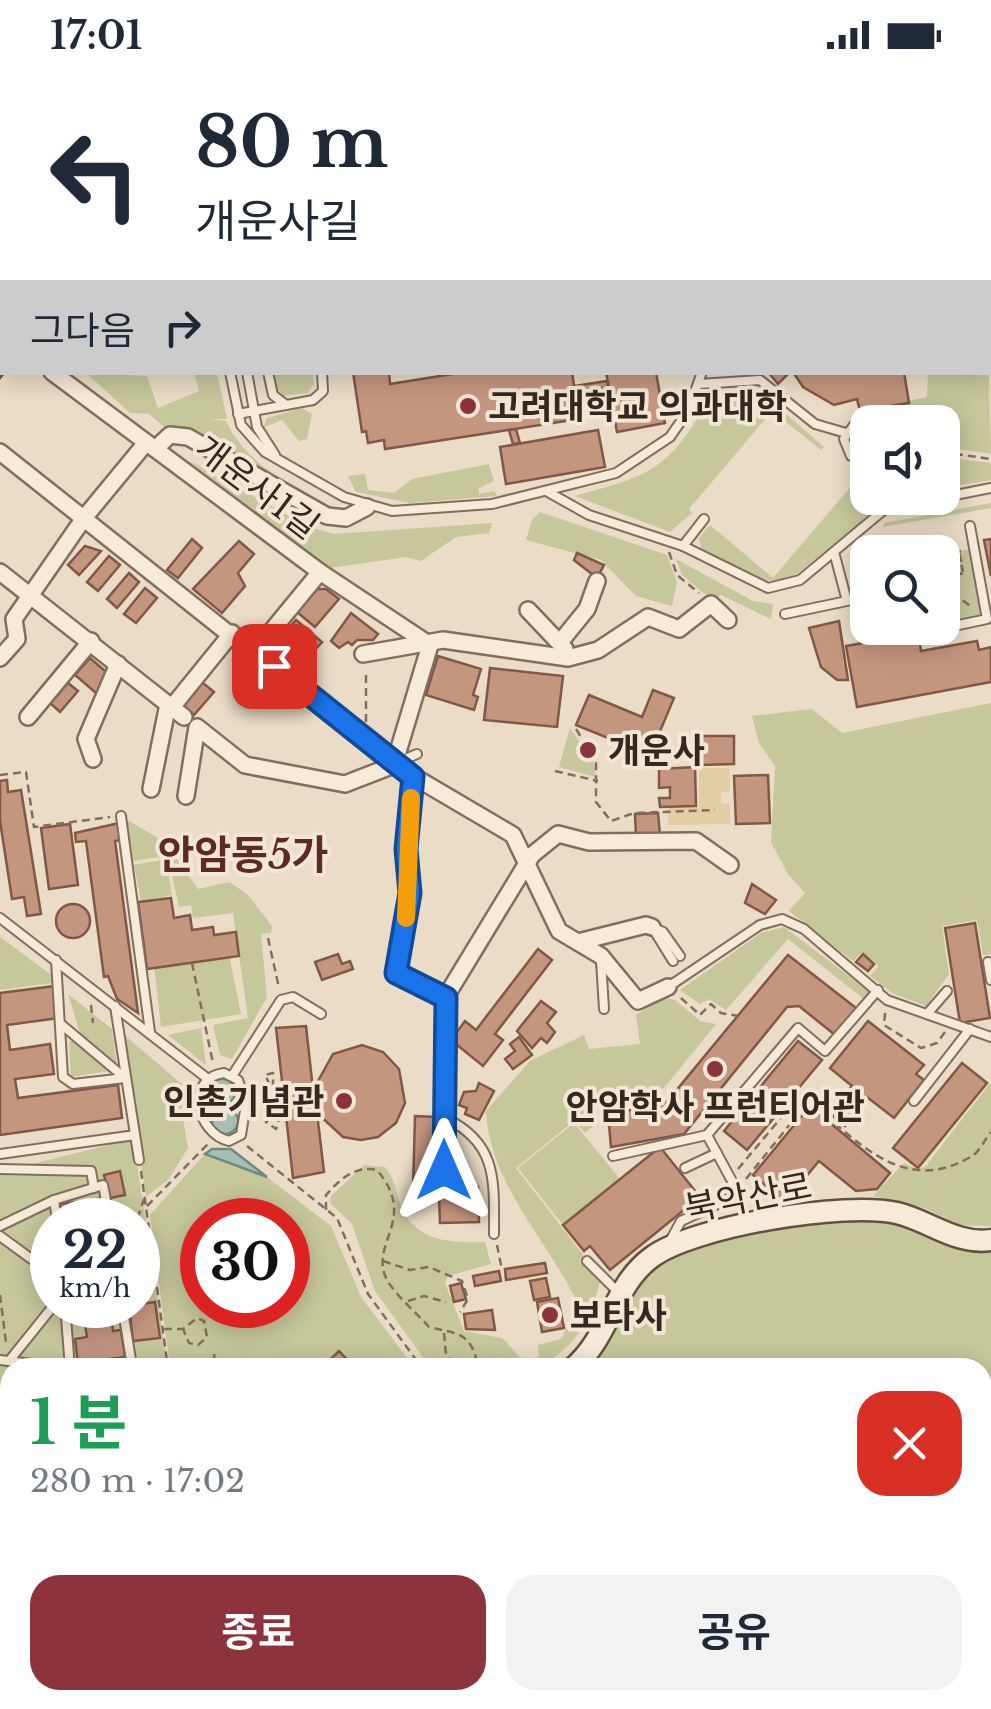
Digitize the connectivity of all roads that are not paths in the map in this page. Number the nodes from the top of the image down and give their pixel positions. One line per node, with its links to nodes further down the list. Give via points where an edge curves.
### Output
1 (56, 375): 13 (street, 개운사1길)
2 (231, 375): 10 (lane)
3 (248, 375): 9 (lane)
4 (269, 375): 8 (lane, via 272,395)
5 (322, 375): 8 (lane, via 320,395)
6 (701, 375): 7 (lane)
7 (699, 384): 12 (lane, via 760,380 815,424); 18 (lane, via 680,424 654,452 616,473)
8 (287, 405): 9 (lane)
9 (256, 411): 10 (lane); 16 (lane, via 261,435)
10 (238, 414): 16 (lane, via 251,439)
11 (850, 429): 12 (lane)
12 (846, 433): 15 (lane)
13 (150, 446): 19 (street, via 170,435 188,437 327,516 342,519); 20 (street); 26 (street, 개운사1길)
14 (0, 452): 20 (street)
15 (850, 454)
16 (278, 458): 19 (lane)
17 (991, 488): 24 (lane, via 885,509)
18 (548, 492): 19 (lane, via 452,510); 23 (lane, via 589,515)
19 (367, 507)
20 (84, 518): 28 (street); 33 (street)
21 (704, 519): 23 (lane)
22 (970, 526): 32 (lane, via 986,619)
23 (684, 546): 24 (lane, via 768,588 800,580)
24 (834, 552): 30 (lane, via 847,601)
25 (0, 572): 28 (street)
26 (320, 572): 36 (street, 개운사1길); 37 (street)
27 (597, 582): 34 (street, via 587,609)
28 (32, 593): 35 (street); 39 (street, via 14,619 18,639)
29 (528, 610): 34 (street)
30 (785, 614)
31 (728, 620): 40 (street, via 711,604 679,629 648,616 598,650)
32 (960, 625)
33 (232, 633): 37 (street); 42 (street)
34 (561, 641): 40 (street)
35 (91, 642): 41 (street); 43 (street)
36 (430, 646): 38 (street); 40 (street, via 459,641); 46 (street)
37 (254, 651): 46 (street)
38 (364, 654)
39 (0, 658)
40 (568, 658)
41 (118, 664): 42 (street); 45 (street, via 86,739)
42 (175, 710): 48 (street)
43 (28, 716)
44 (417, 754): 46 (lane)
45 (93, 759)
46 (394, 765): 47 (street); 49 (street, via 345,784 245,765 197,726)
47 (413, 777): 51 (street, via 513,835); 64 (street, via 406,849 410,893 396,973)
48 (152, 789)
49 (186, 796)
50 (121, 816): 71 (lane)
51 (528, 862): 52 (street, via 565,833 589,842 696,842); 55 (street, via 558,931); 64 (street)
52 (730, 865)
53 (0, 918): 58 (lane)
54 (652, 928): 55 (street); 57 (lane)
55 (578, 942): 56 (street)
56 (600, 956): 61 (street, via 638,1000); 66 (lane)
57 (676, 958)
58 (56, 960): 65 (lane); 69 (lane)
59 (988, 962): 60 (lane)
60 (991, 980)
61 (668, 987): 62 (lane, via 760,925 782,919 804,929)
62 (878, 990): 68 (lane, via 887,1000); 79 (lane, via 825,1051 798,1028)
63 (946, 992): 68 (lane)
64 (446, 998): 77 (street)
65 (115, 1006): 71 (lane); 75 (lane)
66 (604, 1010)
67 (321, 1014): 74 (lane, via 293,997 281,1000)
68 (927, 1014): 70 (lane)
69 (62, 1025): 75 (lane); 75 (lane, via 66,1082)
70 (970, 1029): 72 (lane); 76 (lane)
71 (150, 1032): 73 (lane)
72 (991, 1037)
73 (212, 1076): 74 (lane); 74 (lane, via 200,1110 216,1136 229,1141 239,1138 246,1104)
74 (232, 1076)
75 (125, 1078): 78 (lane)
76 (914, 1101)
77 (445, 1118): 86 (street); 94 (lane, via 470,1130 485,1149)
78 (135, 1135): 81 (lane); 83 (lane)
79 (707, 1135): 80 (lane); 82 (lane)
80 (717, 1153): 84 (lane); 88 (lane)
81 (0, 1154)
82 (614, 1156)
83 (139, 1160)
84 (685, 1168)
85 (0, 1169): 87 (lane, via 91,1170)
86 (444, 1170)
87 (94, 1188): 89 (lane); 90 (lane, via 103,1185)
88 (740, 1194): 91 (lane); 97 (lane, via 681,1222)
89 (61, 1198)
90 (106, 1198)
91 (749, 1200)
92 (30, 1212): 93 (lane)
93 (0, 1226)
94 (494, 1234)
95 (0, 1236): 98 (lane)
96 (991, 1240): 97 (street, 북악산로, via 958,1238 880,1210 764,1220)
97 (666, 1247): 100 (street, 북악산로)
98 (30, 1258)
99 (588, 1261): 100 (lane)
100 (619, 1293): 107 (street, 북악산로)
101 (33, 1328): 104 (lane)
102 (66, 1328): 105 (lane)
103 (126, 1328): 106 (lane)
104 (7, 1358)
105 (68, 1358)
106 (131, 1358)
107 (581, 1358)

